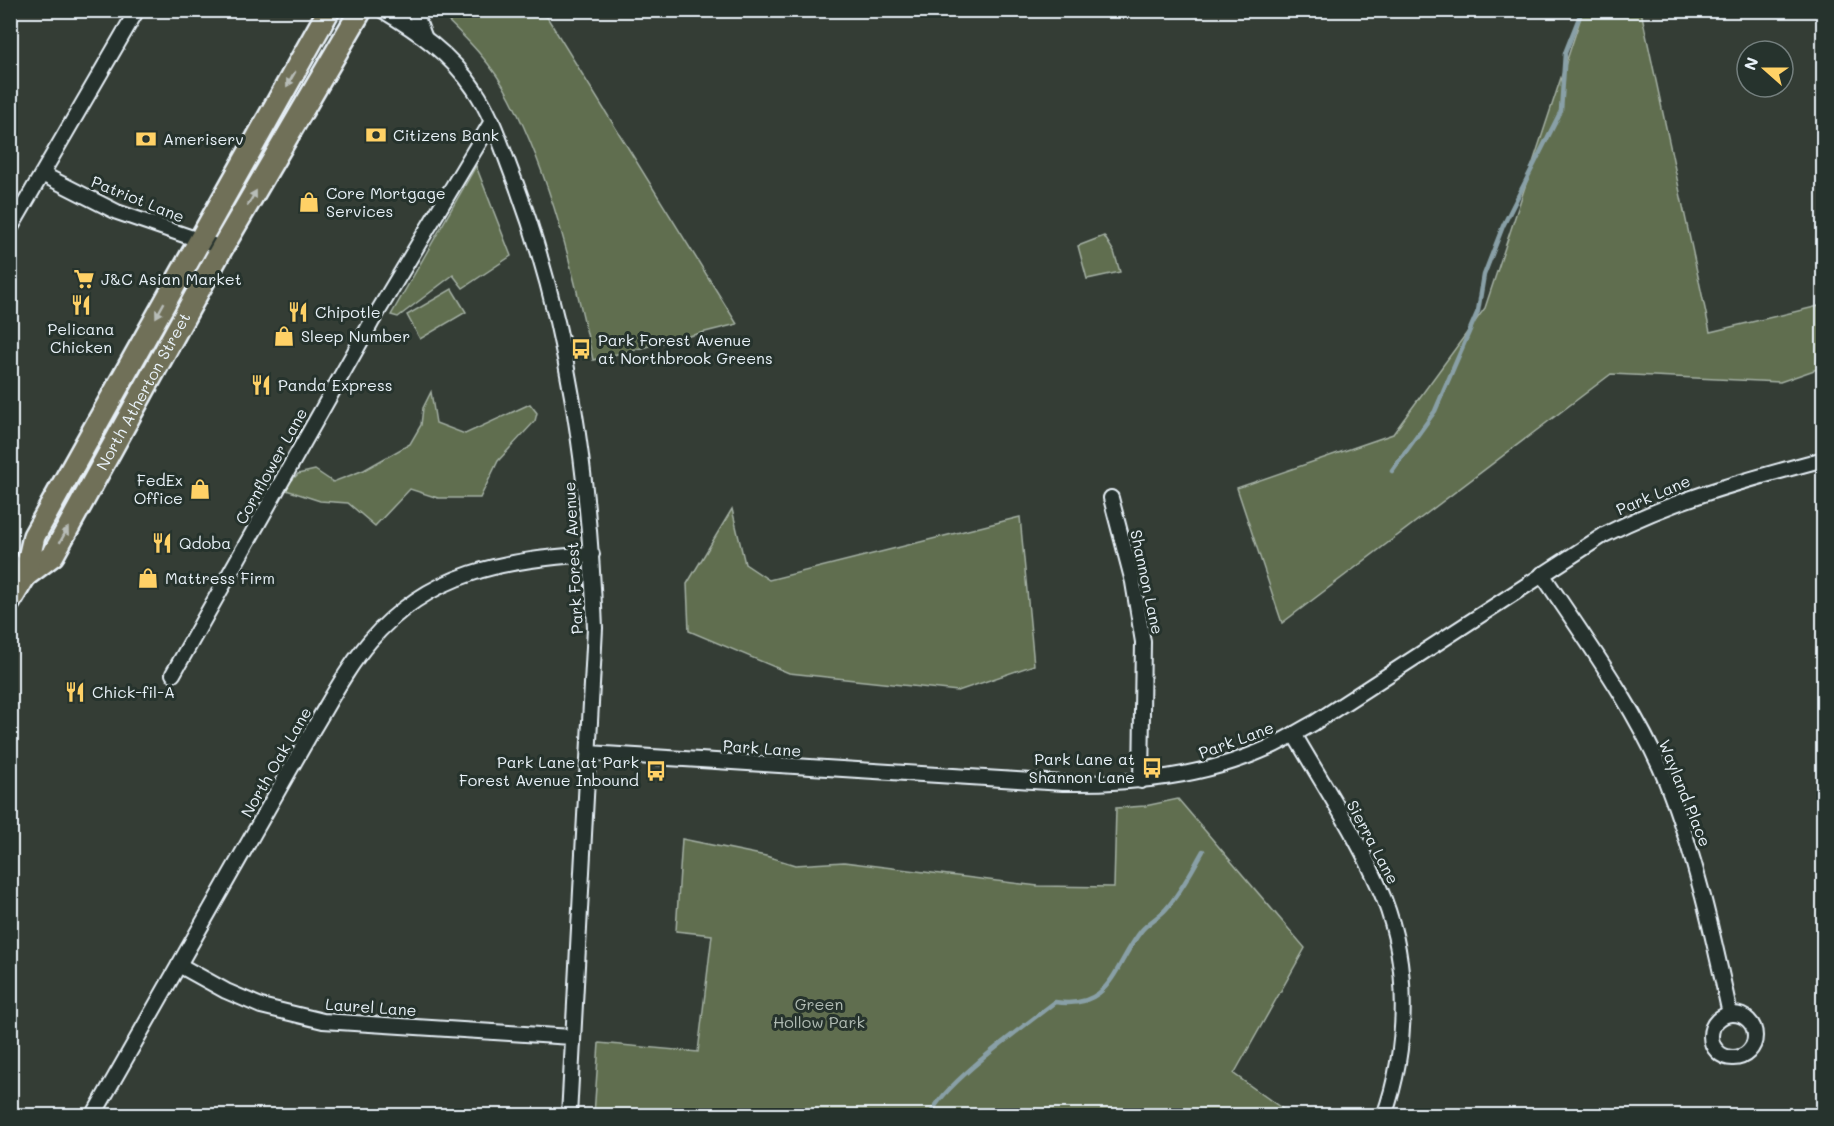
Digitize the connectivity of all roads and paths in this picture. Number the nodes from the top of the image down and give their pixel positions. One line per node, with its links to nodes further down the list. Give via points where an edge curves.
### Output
1 (137, 10): 8 (street)
2 (329, 10): 10 (main road, North Atherton Street, one-way to 10)
3 (361, 10): 11 (main road, North Atherton Street, one-way to 3)
4 (382, 10): 6 (street, Park Forest Avenue)
5 (414, 10): 6 (street, Park Forest Avenue)
6 (424, 36): 7 (street, Park Forest Avenue, via 456,64)
7 (492, 122): 14 (street, Park Forest Avenue, via 536,239 556,314 577,416); 19 (street, Cornflower Lane, via 371,323)
8 (44, 175): 9 (street); 10 (street, Patriot Lane, via 117,212)
9 (10, 229)
10 (198, 241): 11 (street, Patriot Lane); 16 (main road, North Atherton Street, one-way to 16, via 34,536)
11 (222, 248): 16 (main road, North Atherton Street, one-way to 11, via 53,555)
12 (1824, 459): 17 (street, Park Lane, via 1707,490 1647,513)
13 (1112, 498): 22 (street, Shannon Lane, via 1143,642)
14 (592, 554): 21 (street, Park Forest Avenue, via 595,628); 23 (street, North Oak Lane, via 530,558 483,568 449,581 386,625 350,667)
15 (10, 559): 16 (street)
16 (18, 573): 18 (main road, North Atherton Street)
17 (1542, 574): 20 (street, Park Lane); 24 (street, Wayland Place, via 1610,677 1666,781 1698,870)
18 (10, 601)
19 (173, 674)
20 (1294, 734): 22 (street, Park Lane, via 1234,761 1184,775); 28 (street, Sierra Lane, via 1367,861 1385,901 1399,953 1402,1025)
21 (589, 753): 22 (street, Park Lane, via 1063,783); 25 (street, Park Forest Avenue)
22 (1141, 781)
23 (179, 965): 25 (street, Laurel Lane, via 226,992 261,1006 323,1021); 26 (street, North Oak Lane)
24 (1731, 1014)
25 (572, 1037): 27 (street, Park Forest Avenue)
26 (93, 1116)
27 (569, 1116)
28 (1384, 1116)

